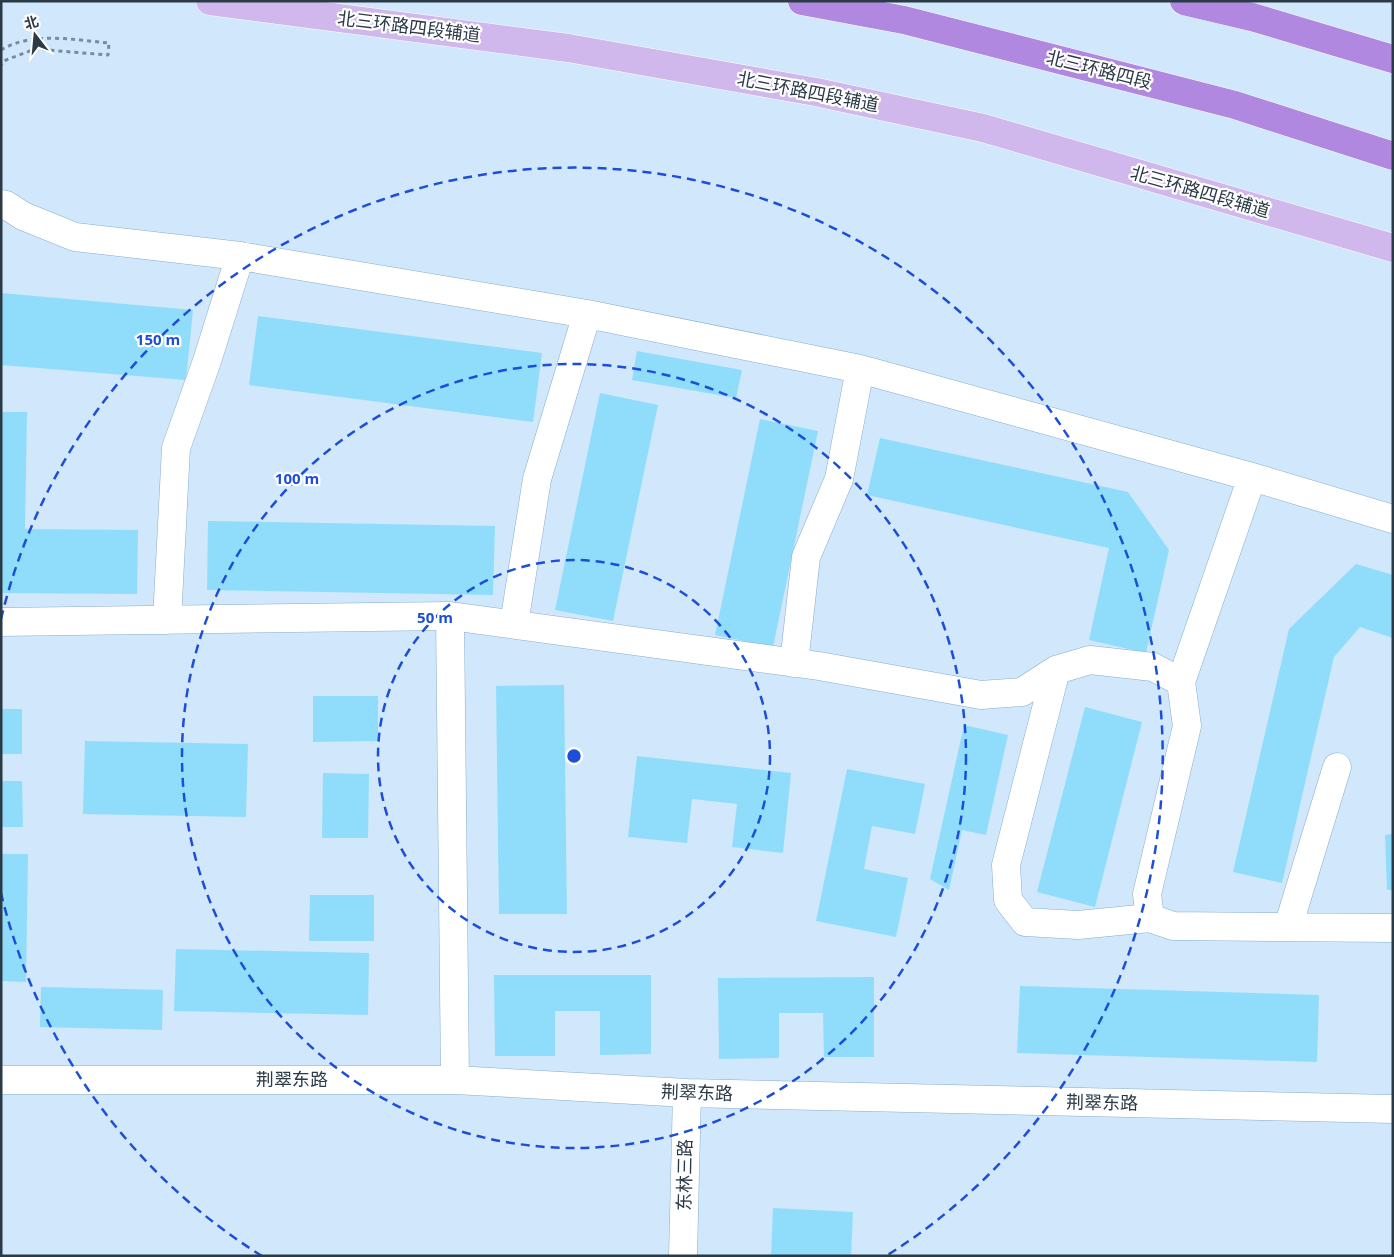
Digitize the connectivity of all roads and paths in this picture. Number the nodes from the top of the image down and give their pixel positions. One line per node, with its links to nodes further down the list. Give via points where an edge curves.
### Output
1 (210, 1): 11 (main road, 北三环路四段辅道, via 568,48 816,92 983,128)
2 (802, 1): 9 (highway, 北三环路四段, via 904,20 1235,105)
3 (1184, 1): 4 (highway, via 1252,16)
4 (1320, 37): 5 (highway); 7 (highway)
5 (1393, 47)
6 (1, 50): 8 (path, via 38,38 109,43 108,55 35,49)
7 (1393, 59)
8 (1, 65)
9 (1393, 156)
10 (1, 204): 12 (street, via 75,237)
11 (1393, 248)
12 (240, 256): 13 (street); 18 (street, via 176,448)
13 (587, 314): 14 (street); 20 (street, via 537,479)
14 (860, 369): 15 (street); 21 (street, via 839,479 806,557)
15 (1252, 477): 16 (street); 23 (street)
16 (1393, 519)
17 (450, 616): 18 (street); 20 (street); 29 (street)
18 (166, 620): 19 (street)
19 (1, 622)
20 (514, 624): 21 (street)
21 (794, 663): 22 (street, via 981,695 1022,692)
22 (1056, 670): 23 (street, via 1090,660 1153,667); 25 (street, via 1006,864 1008,900 1024,922 1078,925)
23 (1181, 682): 25 (street, via 1187,726 1147,894)
24 (1337, 767): 26 (street)
25 (1150, 918): 26 (street, via 1173,926)
26 (1288, 927): 27 (street)
27 (1393, 928)
28 (1, 1080): 29 (street, 荆翠东路)
29 (455, 1080): 30 (street, 荆翠东路)
30 (687, 1093): 31 (street, 荆翠东路); 32 (street, 东林三路)
31 (1393, 1109)
32 (683, 1256)

